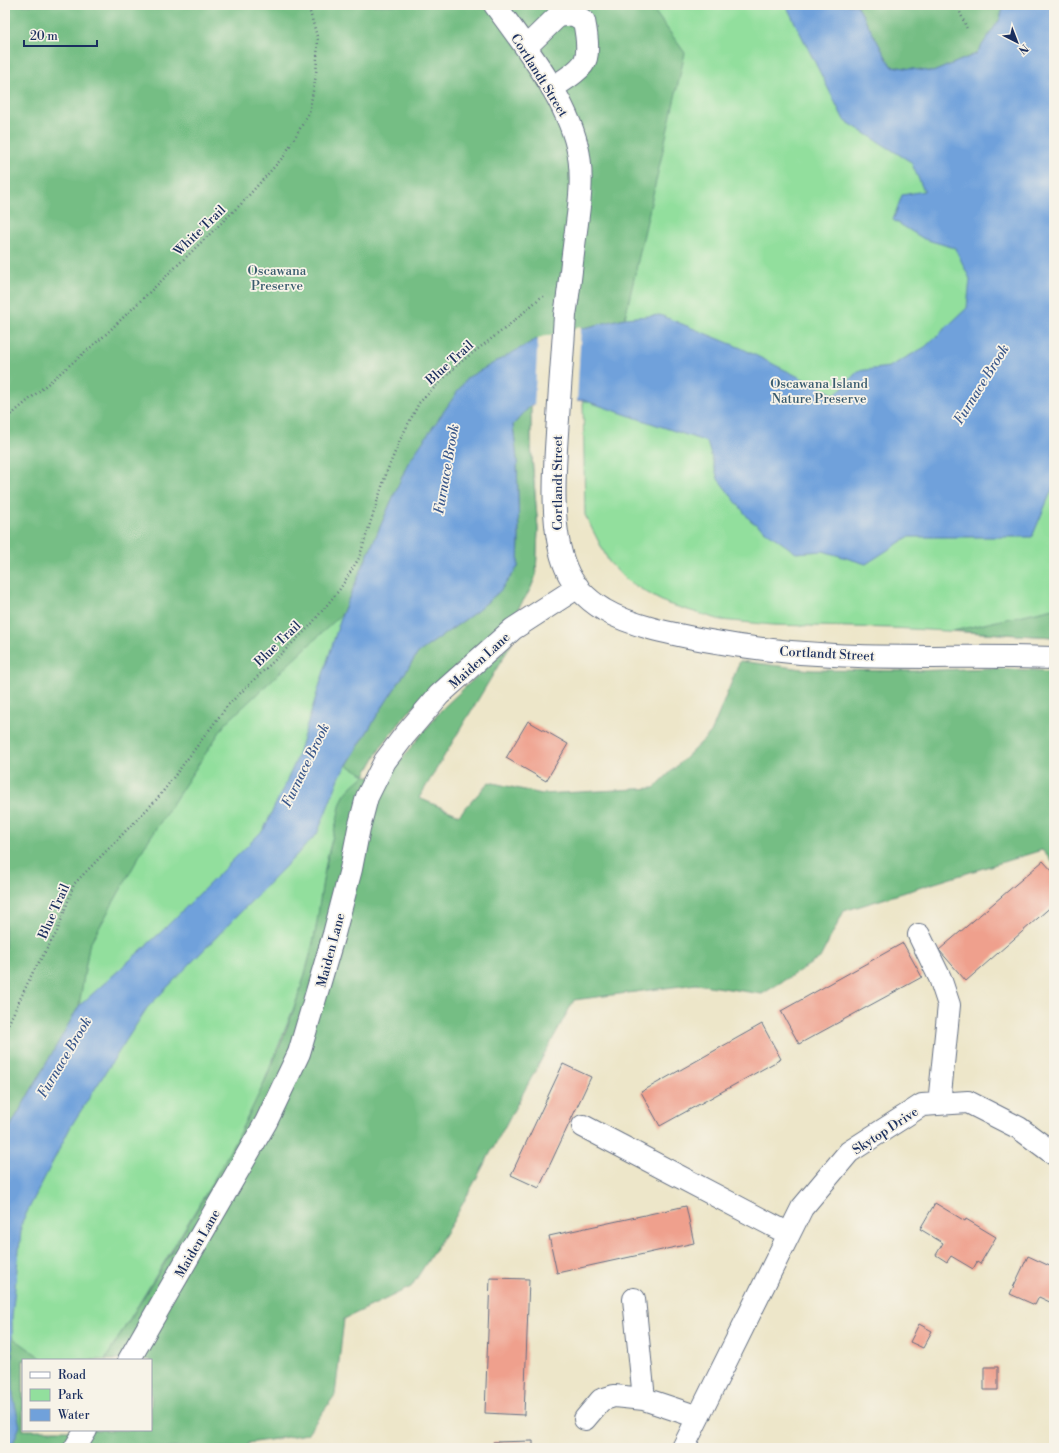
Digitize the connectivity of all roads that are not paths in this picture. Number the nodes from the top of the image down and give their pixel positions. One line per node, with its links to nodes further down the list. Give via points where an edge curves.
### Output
1 (495, 5): 2 (street, Cortlandt Street)
2 (526, 47): 3 (street, Cortlandt Street); 3 (street, via 558,16 573,14 584,21 587,36 586,59 575,73)
3 (552, 88): 4 (street, Cortlandt Street, via 573,132 580,166 580,207 565,315 555,504 558,543 566,568)
4 (578, 587): 5 (street, Cortlandt Street, via 590,600 622,619 730,645 836,655); 12 (street, Maiden Lane, via 513,629 439,695 385,761 367,797 334,934 299,1053 266,1122)
5 (1054, 658)
6 (919, 935): 7 (street, via 940,978 948,1005)
7 (939, 1104): 9 (street, Skytop Drive, via 968,1102 1019,1128); 10 (street, Skytop Drive, via 922,1105 849,1152 802,1208)
8 (583, 1126): 10 (street)
9 (1054, 1154)
10 (789, 1234): 14 (street, Skytop Drive)
11 (634, 1300): 13 (street)
12 (130, 1359)
13 (644, 1399): 14 (street); 15 (street, via 614,1396 601,1400)
14 (698, 1417): 18 (street, Skytop Drive)
15 (585, 1419)
16 (85, 1431): 17 (street)
17 (75, 1448)
18 (683, 1448)

